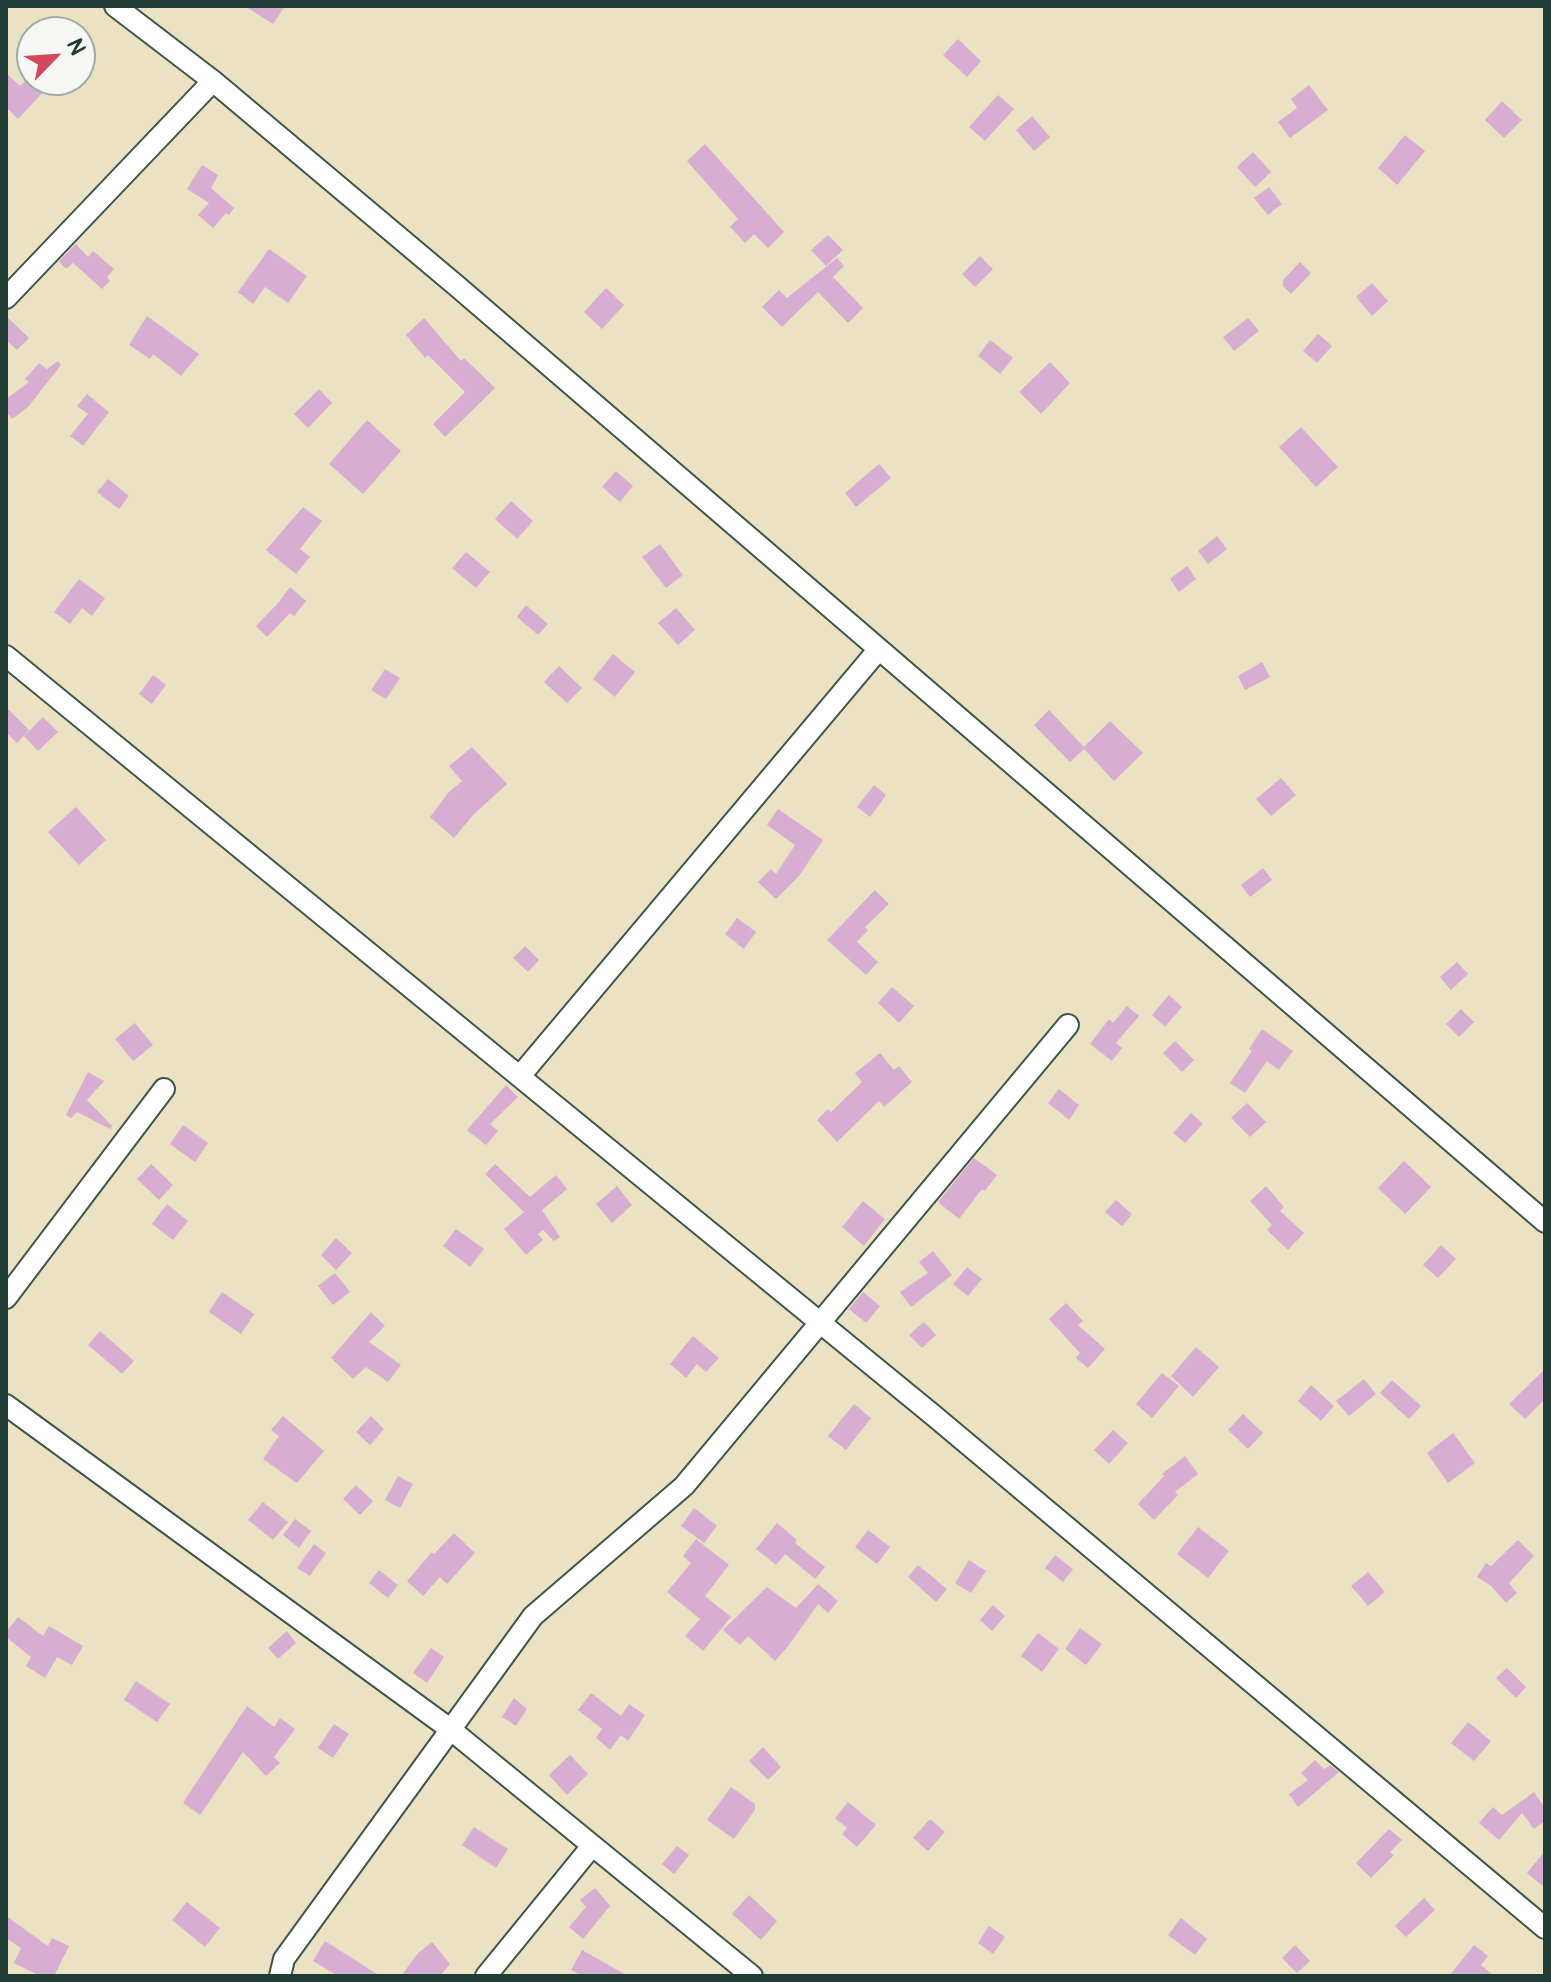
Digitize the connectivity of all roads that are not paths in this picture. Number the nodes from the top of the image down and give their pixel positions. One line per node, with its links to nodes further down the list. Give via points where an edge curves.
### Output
1 (115, 6): 2 (street)
2 (213, 81): 3 (street); 4 (street)
3 (6, 298)
4 (879, 649): 7 (street); 9 (street)
5 (6, 656): 7 (street)
6 (1068, 1025): 11 (street)
7 (520, 1076): 11 (street)
8 (164, 1089): 10 (street)
9 (1545, 1222)
10 (6, 1298)
11 (821, 1322): 13 (street, via 684,1486 533,1616); 15 (street)
12 (6, 1405): 13 (street)
13 (450, 1729): 14 (street); 16 (street, via 284,1959)
14 (592, 1846): 17 (street); 18 (street)
15 (1545, 1928)
16 (280, 1976)
17 (486, 1976)
18 (752, 1976)

